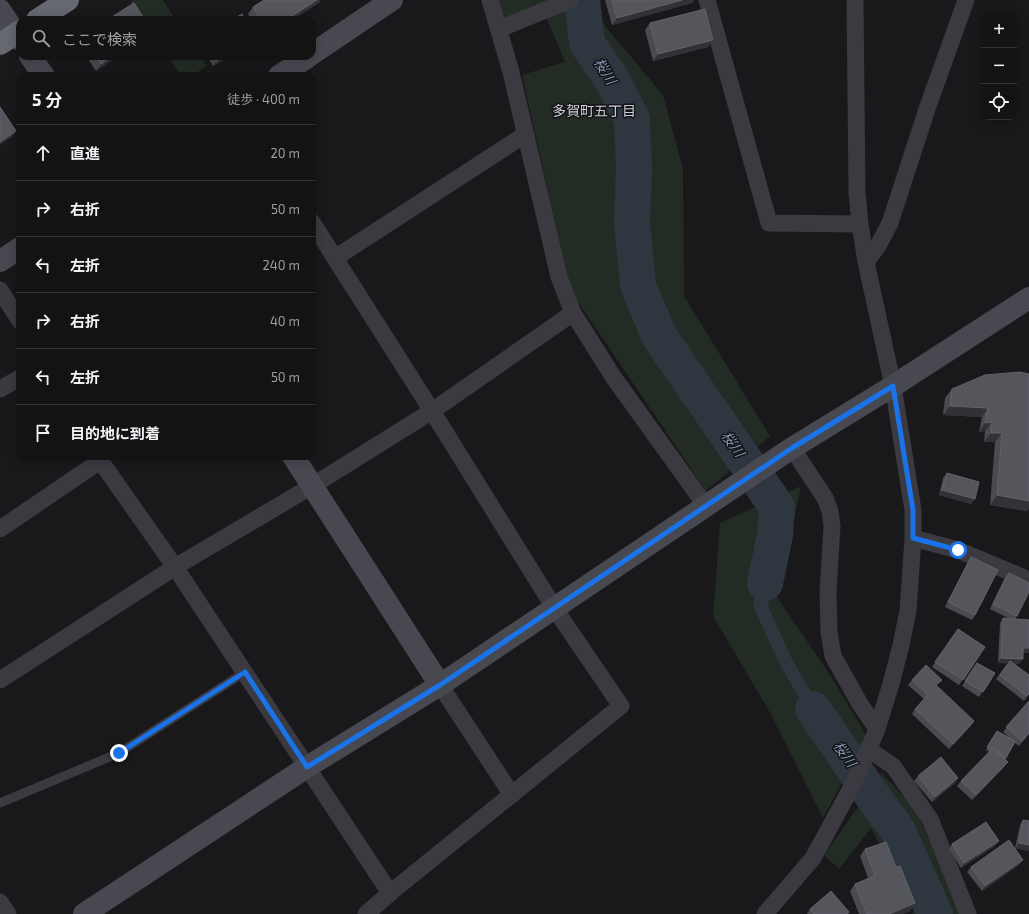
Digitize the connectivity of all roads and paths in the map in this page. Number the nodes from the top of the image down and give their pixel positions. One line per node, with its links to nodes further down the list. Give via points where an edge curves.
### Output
1 (68, 0): 9 (highway)
2 (392, 0): 12 (street)
3 (490, 0): 10 (street)
4 (570, 0): 10 (street)
5 (707, 0): 18 (street, via 769,223)
6 (855, 0): 18 (street, via 856,167)
7 (966, 0): 23 (street, via 890,223)
8 (0, 10): 11 (street)
9 (43, 16)
10 (499, 29): 17 (street)
11 (14, 37)
12 (316, 51)
13 (33, 60): 15 (street)
14 (303, 60): 16 (street)
15 (41, 72)
16 (285, 72)
17 (526, 134): 21 (street); 26 (street, via 559,277)
18 (860, 224): 23 (street)
19 (316, 228): 21 (street)
20 (16, 251): 22 (street)
21 (335, 258): 31 (street)
22 (0, 261)
23 (866, 262): 29 (street)
24 (0, 290): 27 (street)
25 (1029, 298): 29 (street)
26 (573, 313): 31 (street); 37 (street, via 614,378)
27 (16, 315)
28 (16, 380): 30 (street)
29 (893, 386): 32 (street); 39 (street, via 913,510)
30 (0, 390)
31 (432, 411): 36 (street); 42 (street)
32 (787, 452): 37 (street); 46 (street, via 825,498 830,511 832,542 828,592 829,632 834,656)
33 (98, 460): 38 (street)
34 (100, 460): 40 (street)
35 (296, 460): 36 (street)
36 (312, 486): 40 (street); 45 (street)
37 (706, 506): 42 (street)
38 (0, 529)
39 (913, 538): 41 (street, via 958,550); 46 (street, via 908,611 898,658)
40 (175, 567): 43 (street); 44 (street)
41 (1029, 580)
42 (555, 609): 45 (street); 49 (street, via 621,706)
43 (245, 672): 48 (street); 50 (lane, via 119,753)
44 (0, 680)
45 (440, 685): 48 (street); 49 (street)
46 (877, 729): 47 (street)
47 (867, 753): 56 (street, via 854,783 813,858); 57 (street, via 893,766 930,819)
48 (307, 767): 51 (street); 54 (street)
49 (512, 795): 51 (street)
50 (0, 803)
51 (390, 893): 55 (street)
52 (0, 902): 53 (street)
53 (8, 914)
54 (84, 914)
55 (366, 914)
56 (765, 914)
57 (968, 914)

